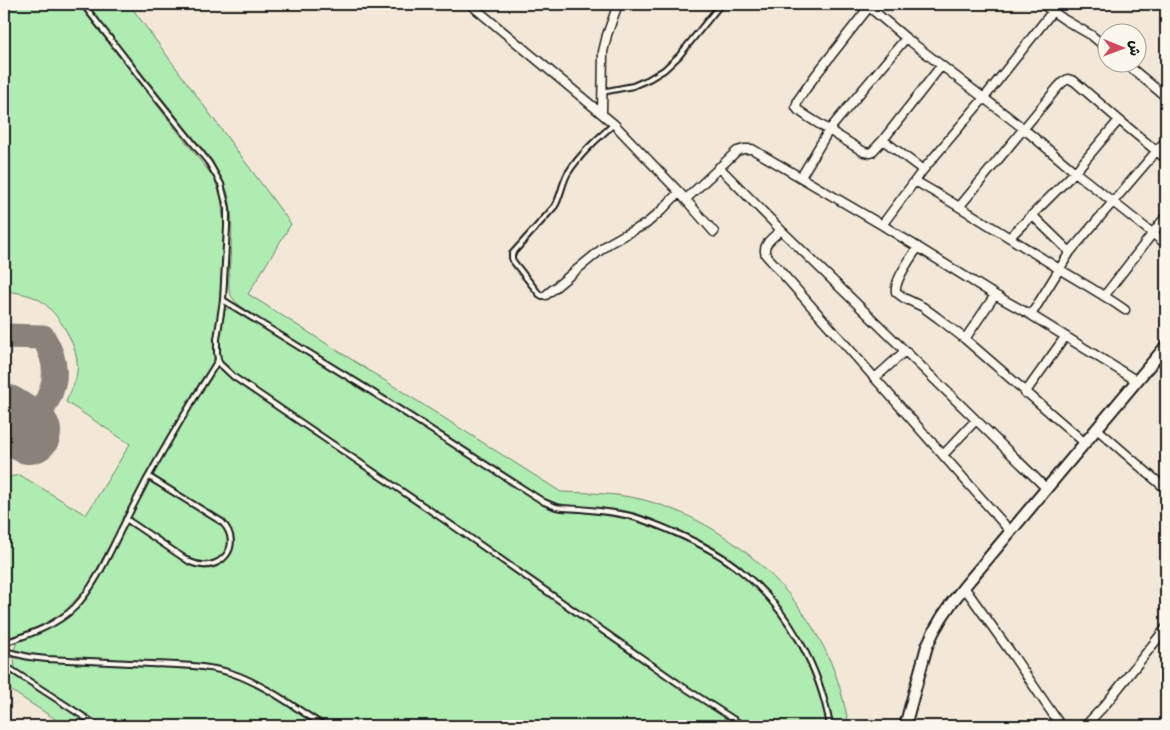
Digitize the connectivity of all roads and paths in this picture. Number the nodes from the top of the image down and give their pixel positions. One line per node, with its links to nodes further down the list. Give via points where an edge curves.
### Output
1 (83, 4): 47 (lane, via 209,163 221,184 228,218)
2 (470, 4): 15 (street)
3 (618, 4): 12 (street, via 603,52)
4 (721, 4): 12 (lane, via 664,70 633,86)
5 (1042, 4): 7 (street)
6 (867, 6): 8 (street); 19 (street, via 796,103 798,110)
7 (1052, 12): 9 (street); 14 (street)
8 (906, 38): 10 (street); 19 (street)
9 (1098, 41)
10 (941, 66): 14 (street); 20 (street)
11 (1136, 72): 13 (street)
12 (602, 92): 15 (street)
13 (1166, 97)
14 (984, 98): 18 (street); 25 (street)
15 (602, 113): 17 (street)
16 (1119, 120): 18 (street, via 1068,79); 22 (street); 26 (street)
17 (614, 124): 29 (street); 44 (lane, via 576,163 566,178 558,201 512,254 513,261 539,294)
18 (1024, 129): 26 (street); 32 (street)
19 (829, 130): 20 (street, via 866,153 873,152); 27 (street)
20 (884, 140): 25 (street)
21 (1166, 140): 22 (street)
22 (1157, 151): 23 (street); 31 (street)
23 (1166, 158)
24 (719, 167): 27 (street, via 737,151 748,149); 30 (street); 36 (street)
25 (923, 170): 28 (street)
26 (1075, 172): 31 (street); 33 (street)
27 (801, 177): 35 (street)
28 (915, 181): 32 (street); 35 (street)
29 (679, 192): 30 (street); 44 (street, via 646,224 608,244)
30 (686, 200): 37 (street)
31 (1113, 202): 38 (street); 42 (street)
32 (960, 206): 39 (street)
33 (1032, 215): 39 (street); 42 (street)
34 (1166, 216): 38 (street)
35 (882, 225): 41 (street)
36 (781, 230): 53 (street); 55 (street, via 765,245 765,253)
37 (714, 232)
38 (1153, 233): 40 (street); 46 (street)
39 (1010, 237): 43 (street)
40 (1166, 244)
41 (918, 247): 45 (street); 51 (street, via 895,287 896,292)
42 (1070, 252): 43 (street)
43 (1058, 269): 46 (street); 49 (street)
44 (546, 295)
45 (995, 295): 49 (street); 51 (street)
46 (1105, 295): 48 (street)
47 (223, 300): 54 (lane, via 216,348); 75 (lane, via 544,502 562,508 635,517 700,544 727,560 772,601 789,625 814,670)
48 (1125, 310)
49 (1031, 315): 50 (street)
50 (1065, 337): 56 (street); 57 (street)
51 (966, 339): 57 (street)
52 (1166, 346): 56 (street)
53 (905, 351): 55 (street); 58 (street)
54 (218, 360): 62 (lane); 74 (lane, via 234,377)
55 (875, 378): 61 (street)
56 (1137, 381): 59 (street)
57 (1026, 392): 60 (street)
58 (976, 420): 61 (street); 63 (street)
59 (1097, 429): 60 (street); 64 (street)
60 (1085, 444): 63 (street)
61 (943, 455): 66 (street)
62 (149, 477): 65 (lane); 65 (lane, via 222,522 231,536 230,548 222,560 206,566 198,565)
63 (1047, 489): 66 (street)
64 (1166, 489)
65 (126, 519): 69 (lane, via 91,586 74,607 52,623)
66 (1011, 532): 67 (street)
67 (964, 587): 76 (street, via 932,634 922,659); 77 (street)
68 (1166, 628): 78 (street)
69 (4, 643)
70 (4, 651): 73 (lane, via 38,658 214,668 254,683)
71 (4, 665): 72 (lane)
72 (98, 726)
73 (324, 726)
74 (744, 726)
75 (830, 726)
76 (905, 726)
77 (1061, 726)
78 (1085, 726)

